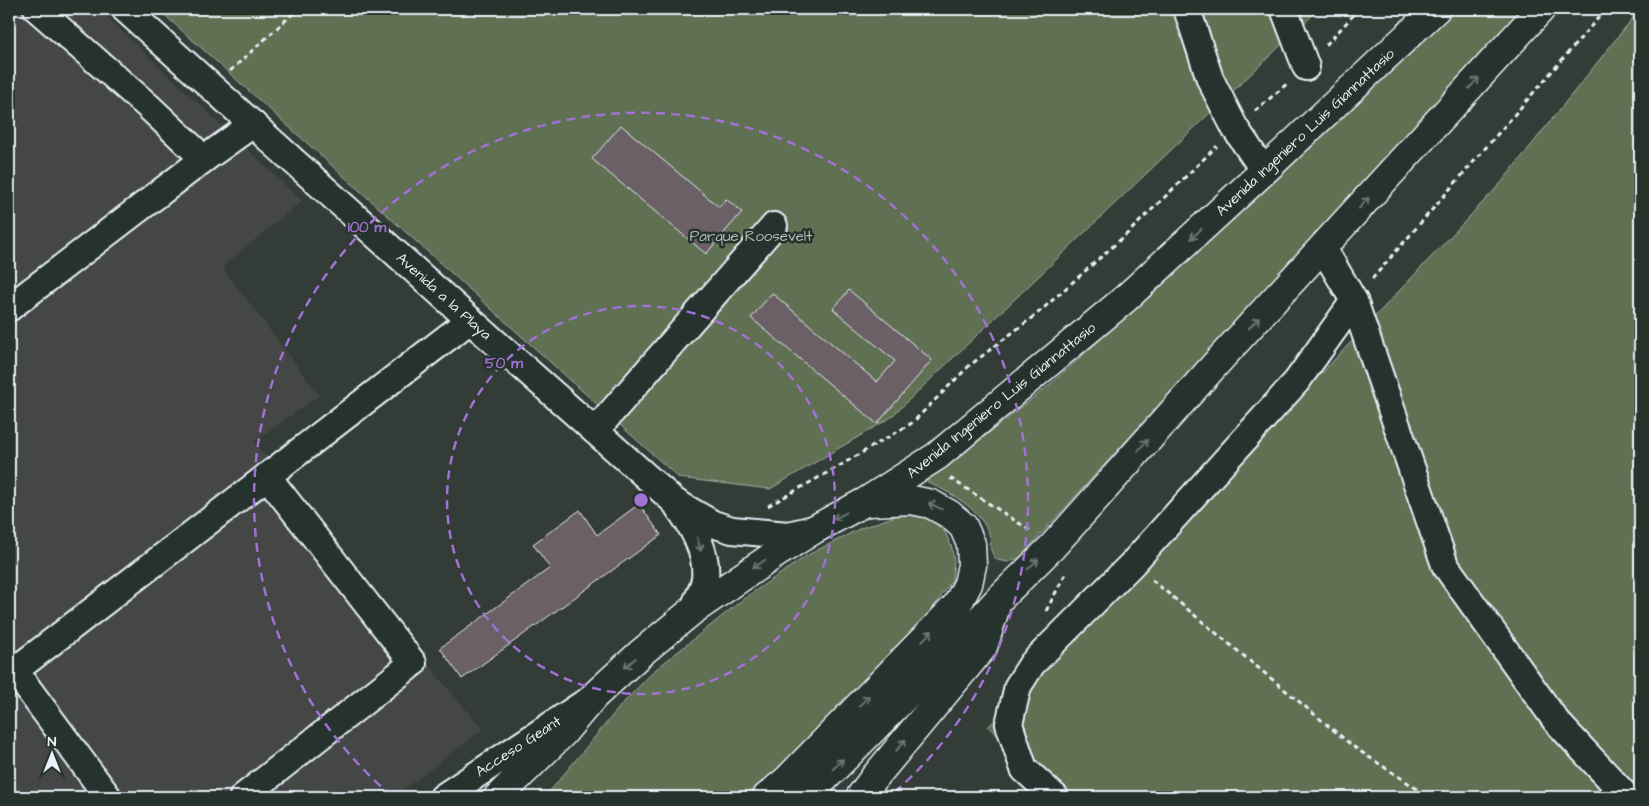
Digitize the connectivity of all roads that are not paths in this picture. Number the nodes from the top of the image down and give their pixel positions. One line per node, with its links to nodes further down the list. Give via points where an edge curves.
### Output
1 (37, 9): 9 (street)
2 (125, 9): 8 (street, Avenida a la Playa)
3 (1187, 9): 10 (street, via 1210,78 1235,128)
4 (1284, 9): 7 (street)
5 (1436, 9): 10 (main road, Avenida Ingeniero Luis Giannattasio)
6 (1541, 9): 12 (main road, one-way to 6)
7 (1306, 67)
8 (253, 124): 9 (street); 15 (street, Avenida a la Playa)
9 (204, 159): 13 (street)
10 (1264, 171): 19 (main road, Avenida Ingeniero Luis Giannattasio, one-way to 19, via 1125,299 970,429 927,462)
11 (774, 226): 16 (street)
12 (1323, 248): 14 (street); 21 (main road, one-way to 12, via 1052,546)
13 (11, 300)
14 (1354, 300): 34 (street, via 1297,381 1132,564 1032,664 1018,686 1009,724 1024,769); 35 (street, via 1446,565 1556,721)
15 (470, 320): 16 (street, Avenida a la Playa); 17 (street)
16 (595, 431): 18 (street, Avenida a la Playa)
17 (267, 476): 23 (street); 27 (street, via 413,663)
18 (675, 502): 20 (street, via 713,524 732,530 788,535); 22 (street, one-way to 22, via 700,542 704,562 702,591)
19 (865, 502): 20 (main road, Avenida Ingeniero Luis Giannattasio, one-way to 20); 31 (main road, one-way to 19, via 957,605 968,584 972,566 970,544 964,526 949,514 931,504 912,500)
20 (815, 529): 22 (main road, Avenida Ingeniero Luis Giannattasio, one-way to 22)
21 (998, 599): 32 (main road, one-way to 21); 33 (main road, one-way to 21, via 983,647)
22 (692, 611): 24 (main road, Avenida Ingeniero Luis Giannattasio, one-way to 24)
23 (11, 669): 26 (street)
24 (594, 696): 25 (main road, Avenida Ingeniero Luis Giannattasio, via 562,734); 28 (street, Acceso Geant)
25 (525, 770): 29 (main road, Avenida Ingeniero Luis Giannattasio); 30 (main road)
26 (108, 797)
27 (243, 797)
28 (443, 797)
29 (498, 797)
30 (513, 797)
31 (767, 797)
32 (803, 797)
33 (860, 797)
34 (1055, 797)
35 (1627, 797)

